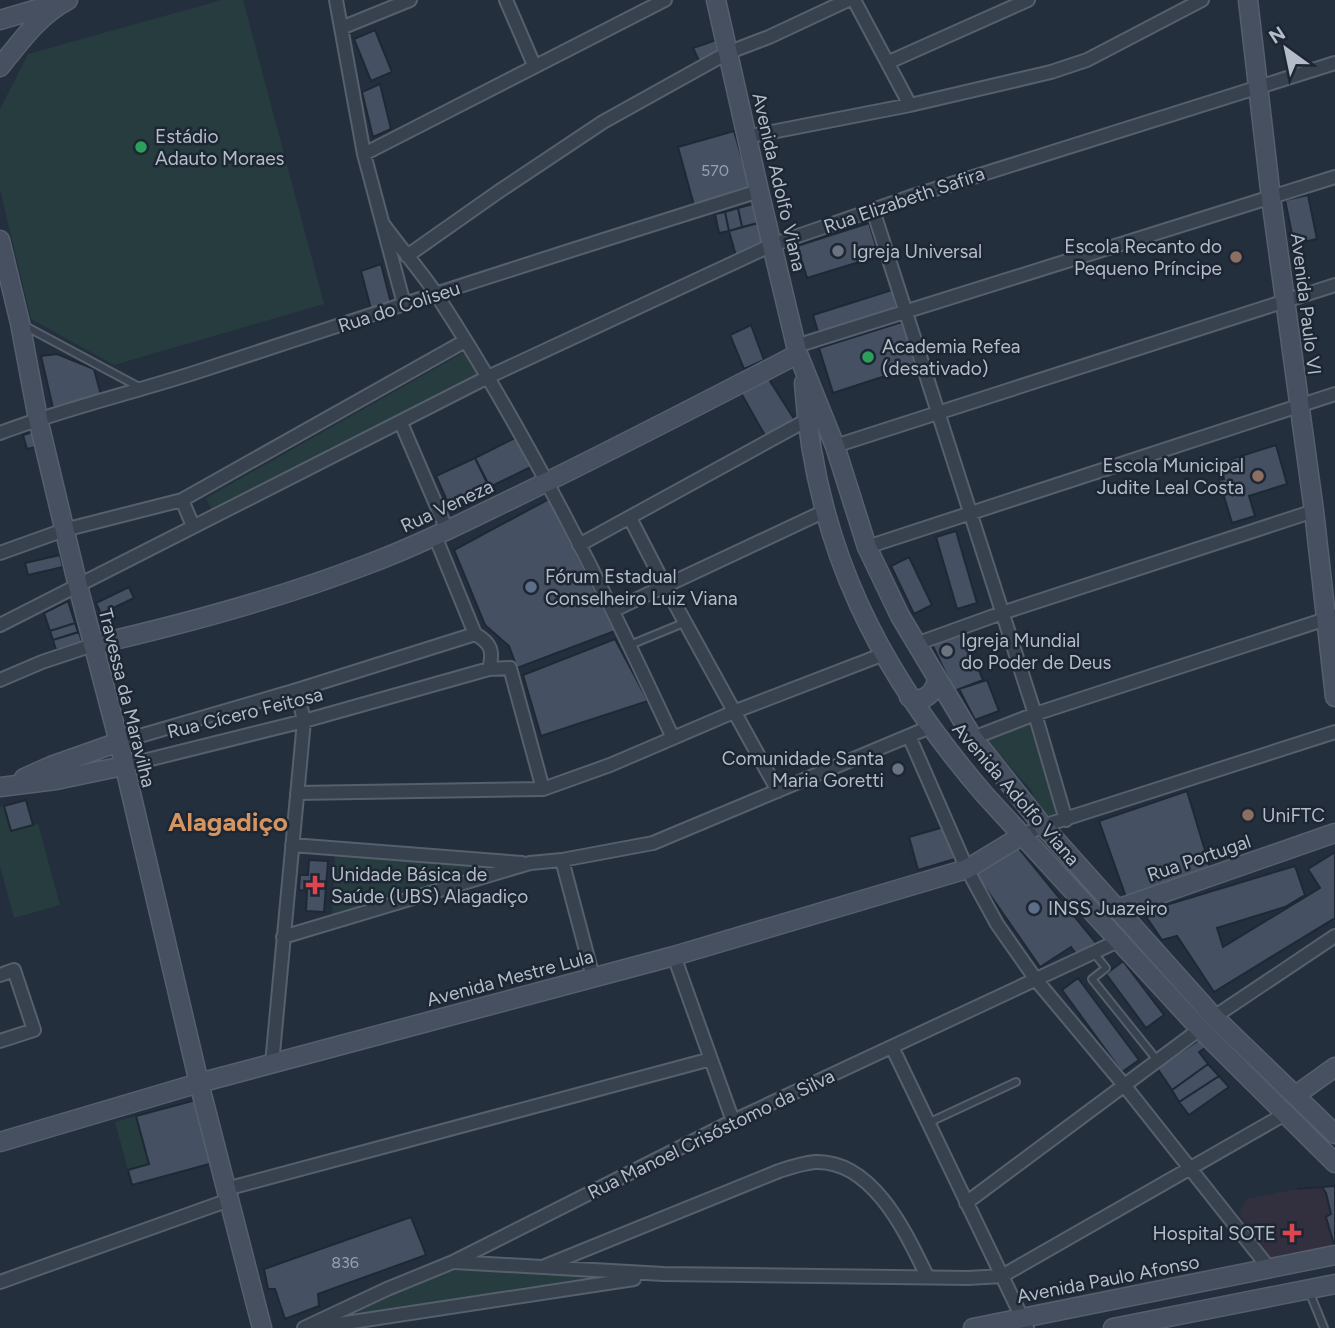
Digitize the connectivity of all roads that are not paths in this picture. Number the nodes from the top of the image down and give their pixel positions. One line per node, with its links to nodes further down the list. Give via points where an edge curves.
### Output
1 (68, 0): 12 (main road); 14 (main road, via 50,9)
2 (336, 0): 13 (street)
3 (410, 0): 13 (street)
4 (506, 0): 18 (street)
5 (665, 0): 18 (street)
6 (716, 0): 15 (main road, Avenida Adolfo Viana)
7 (848, 0): 15 (street)
8 (854, 0): 16 (street)
9 (1028, 0): 16 (street)
10 (1202, 0): 21 (street, via 1087,60)
11 (1248, 0): 20 (main road, Avenida Paulo VI)
12 (1, 19): 14 (main road, via 17,23 20,37)
13 (341, 28): 23 (street)
14 (16, 46): 19 (main road)
15 (727, 53): 22 (main road, Avenida Adolfo Viana); 31 (street, via 603,122)
16 (889, 62): 21 (street)
17 (1335, 63): 20 (street, Rua Elizabeth Safira)
18 (534, 65): 23 (street)
19 (0, 67)
20 (1259, 86): 26 (main road, Avenida Paulo VI); 27 (street, Rua Elizabeth Safira)
21 (910, 105): 22 (street)
22 (746, 137): 25 (main road, Avenida Adolfo Viana)
23 (364, 154): 28 (street)
24 (1335, 177): 26 (street)
25 (759, 191): 30 (main road, Avenida Adolfo Viana); 34 (street, Rua do Coliseu)
26 (1271, 198): 35 (main road, Avenida Paulo VI); 37 (street)
27 (873, 211): 30 (street, Rua Elizabeth Safira); 37 (street)
28 (383, 224): 31 (street); 36 (street)
29 (0, 240): 33 (main road, Travessa da Maravilha)
30 (772, 245): 40 (main road, Avenida Adolfo Viana); 42 (street, Rua Elizabeth Safira)
31 (407, 256): 34 (street)
32 (1335, 285): 35 (street)
33 (7, 294): 38 (main road, Travessa da Maravilha)
34 (436, 294): 36 (street, Rua do Coliseu); 39 (street)
35 (1285, 301): 45 (main road, Avenida Paulo VI); 46 (street)
36 (404, 304): 43 (street, Rua do Coliseu)
37 (906, 312): 40 (street); 46 (street)
38 (20, 323): 43 (lane); 47 (main road, Travessa da Maravilha)
39 (465, 341): 42 (street); 54 (street)
40 (797, 350): 41 (main road, Avenida Adolfo Viana); 52 (main road, Rua Veneza)
41 (804, 372): 48 (main road, Avenida Adolfo Viana); 51 (main road, Avenida Adolfo Viana)
42 (488, 377): 49 (street, Rua Elizabeth Safira); 52 (street)
43 (144, 390): 47 (street, Rua do Coliseu)
44 (1335, 394): 45 (street)
45 (1298, 405): 56 (main road, Avenida Paulo VI); 57 (street)
46 (937, 412): 51 (street); 57 (street)
47 (38, 419): 50 (street, Rua do Coliseu); 60 (main road, Travessa da Maravilha)
48 (807, 420): 55 (main road, Avenida Adolfo Viana); 58 (street)
49 (401, 423): 59 (street, Rua Elizabeth Safira); 61 (street)
50 (0, 433)
51 (835, 446): 53 (main road, Avenida Adolfo Viana)
52 (547, 482): 61 (main road, Rua Veneza); 62 (street)
53 (850, 495): 55 (main road, via 834,486); 63 (main road, Avenida Adolfo Viana)
54 (182, 500): 59 (street); 60 (street)
55 (823, 503): 65 (street); 76 (main road, Avenida Adolfo Viana, via 854,597)
56 (1314, 511): 68 (street); 69 (main road, Avenida Paulo VI)
57 (971, 513): 63 (street); 68 (street)
58 (630, 518): 62 (street); 65 (street)
59 (193, 526): 66 (street, Rua Elizabeth Safira)
60 (64, 530): 64 (street); 66 (main road, Travessa da Maravilha)
61 (441, 533): 72 (street); 74 (main road, Rua Veneza, via 311,585 168,628)
62 (579, 545): 67 (street)
63 (867, 547): 73 (main road, Avenida Adolfo Viana)
64 (0, 553)
65 (664, 584): 67 (street); 70 (street)
66 (78, 586): 71 (street, Rua Elizabeth Safira); 74 (main road, Travessa da Maravilha)
67 (614, 610): 75 (street)
68 (1002, 613): 73 (street); 84 (street)
69 (1331, 618): 82 (main road, Avenida Paulo VI); 84 (street)
70 (686, 622): 75 (lane); 83 (street)
71 (0, 625)
72 (475, 634): 77 (street, via 490,648); 80 (street, Rua Cícero Feitosa)
73 (916, 644): 78 (main road, Avenida Adolfo Viana)
74 (93, 645): 79 (street); 91 (main road, Travessa da Maravilha)
75 (630, 645): 89 (street)
76 (884, 654): 81 (main road, Avenida Adolfo Viana); 83 (street)
77 (489, 668): 85 (street, Rua Cícero Feitosa); 94 (street, via 510,668)
78 (937, 678): 81 (main road, via 928,696); 90 (main road, Avenida Adolfo Viana)
79 (0, 680)
80 (296, 690): 85 (street); 91 (street, Rua Cícero Feitosa)
81 (909, 697): 86 (main road, Avenida Adolfo Viana)
82 (1335, 697)
83 (736, 712): 89 (street); 95 (street)
84 (1035, 714): 90 (street); 97 (street)
85 (304, 721): 92 (street, Rua Cícero Feitosa); 96 (street)
86 (930, 727): 88 (street); 100 (main road, Avenida Adolfo Viana)
87 (1335, 732): 97 (street)
88 (909, 736): 95 (street); 104 (street)
89 (673, 738): 94 (street)
90 (973, 738): 98 (main road, Avenida Adolfo Viana)
91 (119, 741): 92 (main road, Travessa da Maravilha); 93 (main road, Rua Cícero Feitosa)
92 (123, 766): 93 (main road, Rua Cícero Feitosa); 122 (main road, Travessa da Maravilha)
93 (4, 786)
94 (543, 789): 96 (street)
95 (778, 791): 102 (street, via 653,843)
96 (297, 793): 101 (street)
97 (1066, 820): 98 (street)
98 (1044, 826): 100 (street); 105 (main road, Avenida Adolfo Viana)
99 (1335, 833): 105 (main road, Rua Portugal)
100 (1023, 835): 104 (main road, Avenida Mestre Lula); 108 (main road, Avenida Adolfo Viana)
101 (292, 845): 103 (street); 107 (street)
102 (562, 860): 103 (street); 112 (street)
103 (530, 863): 107 (street)
104 (967, 869): 110 (main road, Avenida Mestre Lula); 113 (street, via 997,924)
105 (1116, 909): 114 (main road, Avenida Adolfo Viana)
106 (1335, 936): 114 (street)
107 (283, 937): 119 (street)
108 (1118, 942): 109 (street, Rua Manoel Crisóstomo da Silva); 114 (main road, Avenida Adolfo Viana)
109 (1094, 953): 113 (street, Rua Manoel Crisóstomo da Silva); 118 (lane, via 1106,968 1092,979)
110 (674, 956): 112 (main road, Avenida Mestre Lula); 117 (street)
111 (0, 975): 115 (street, via 14,970 34,1030)
112 (593, 977): 119 (main road, Avenida Mestre Lula)
113 (1037, 981): 116 (street, Rua Manoel Crisóstomo da Silva); 123 (street)
114 (1207, 1023): 118 (street); 124 (main road, Avenida Adolfo Viana); 125 (main road, Avenida Adolfo Viana)
115 (0, 1041)
116 (892, 1047): 126 (street, Rua Manoel Crisóstomo da Silva); 127 (street)
117 (711, 1059): 126 (street); 132 (street)
118 (1157, 1060): 123 (street)
119 (272, 1064): 122 (main road, Avenida Mestre Lula)
120 (1335, 1067): 124 (main road)
121 (1016, 1082): 127 (lane)
122 (199, 1083): 129 (main road, Avenida Mestre Lula); 132 (main road, Travessa da Maravilha)
123 (1125, 1085): 131 (street); 133 (street)
124 (1296, 1095): 128 (main road, Avenida Adolfo Viana)
125 (1285, 1114): 130 (main road, Avenida Adolfo Viana); 131 (street)
126 (733, 1121): 135 (street, Rua Manoel Crisóstomo da Silva)
127 (928, 1123): 133 (street)
128 (1335, 1134)
129 (0, 1142)
130 (1335, 1163)
131 (1190, 1167): 137 (street); 140 (street)
132 (227, 1195): 141 (street); 145 (main road, Travessa da Maravilha)
133 (966, 1203): 140 (street)
134 (1335, 1255): 137 (main road, Avenida Paulo Afonso)
135 (453, 1262): 136 (street); 146 (street, Rua Manoel Crisóstomo da Silva)
136 (541, 1268): 138 (street); 139 (street, via 779,1171 817,1162 834,1164 857,1176 878,1194 904,1228)
137 (1269, 1268): 144 (main road, Avenida Paulo Afonso)
138 (663, 1274): 139 (street); 147 (street)
139 (927, 1276): 140 (street)
140 (1002, 1276): 144 (street)
141 (0, 1282)
142 (1335, 1284): 143 (main road)
143 (1309, 1289): 149 (main road); 150 (lane)
144 (1025, 1323): 148 (main road, Avenida Paulo Afonso)
145 (262, 1328)
146 (304, 1328)
147 (313, 1328)
148 (972, 1328)
149 (1114, 1328)
150 (1324, 1328)

